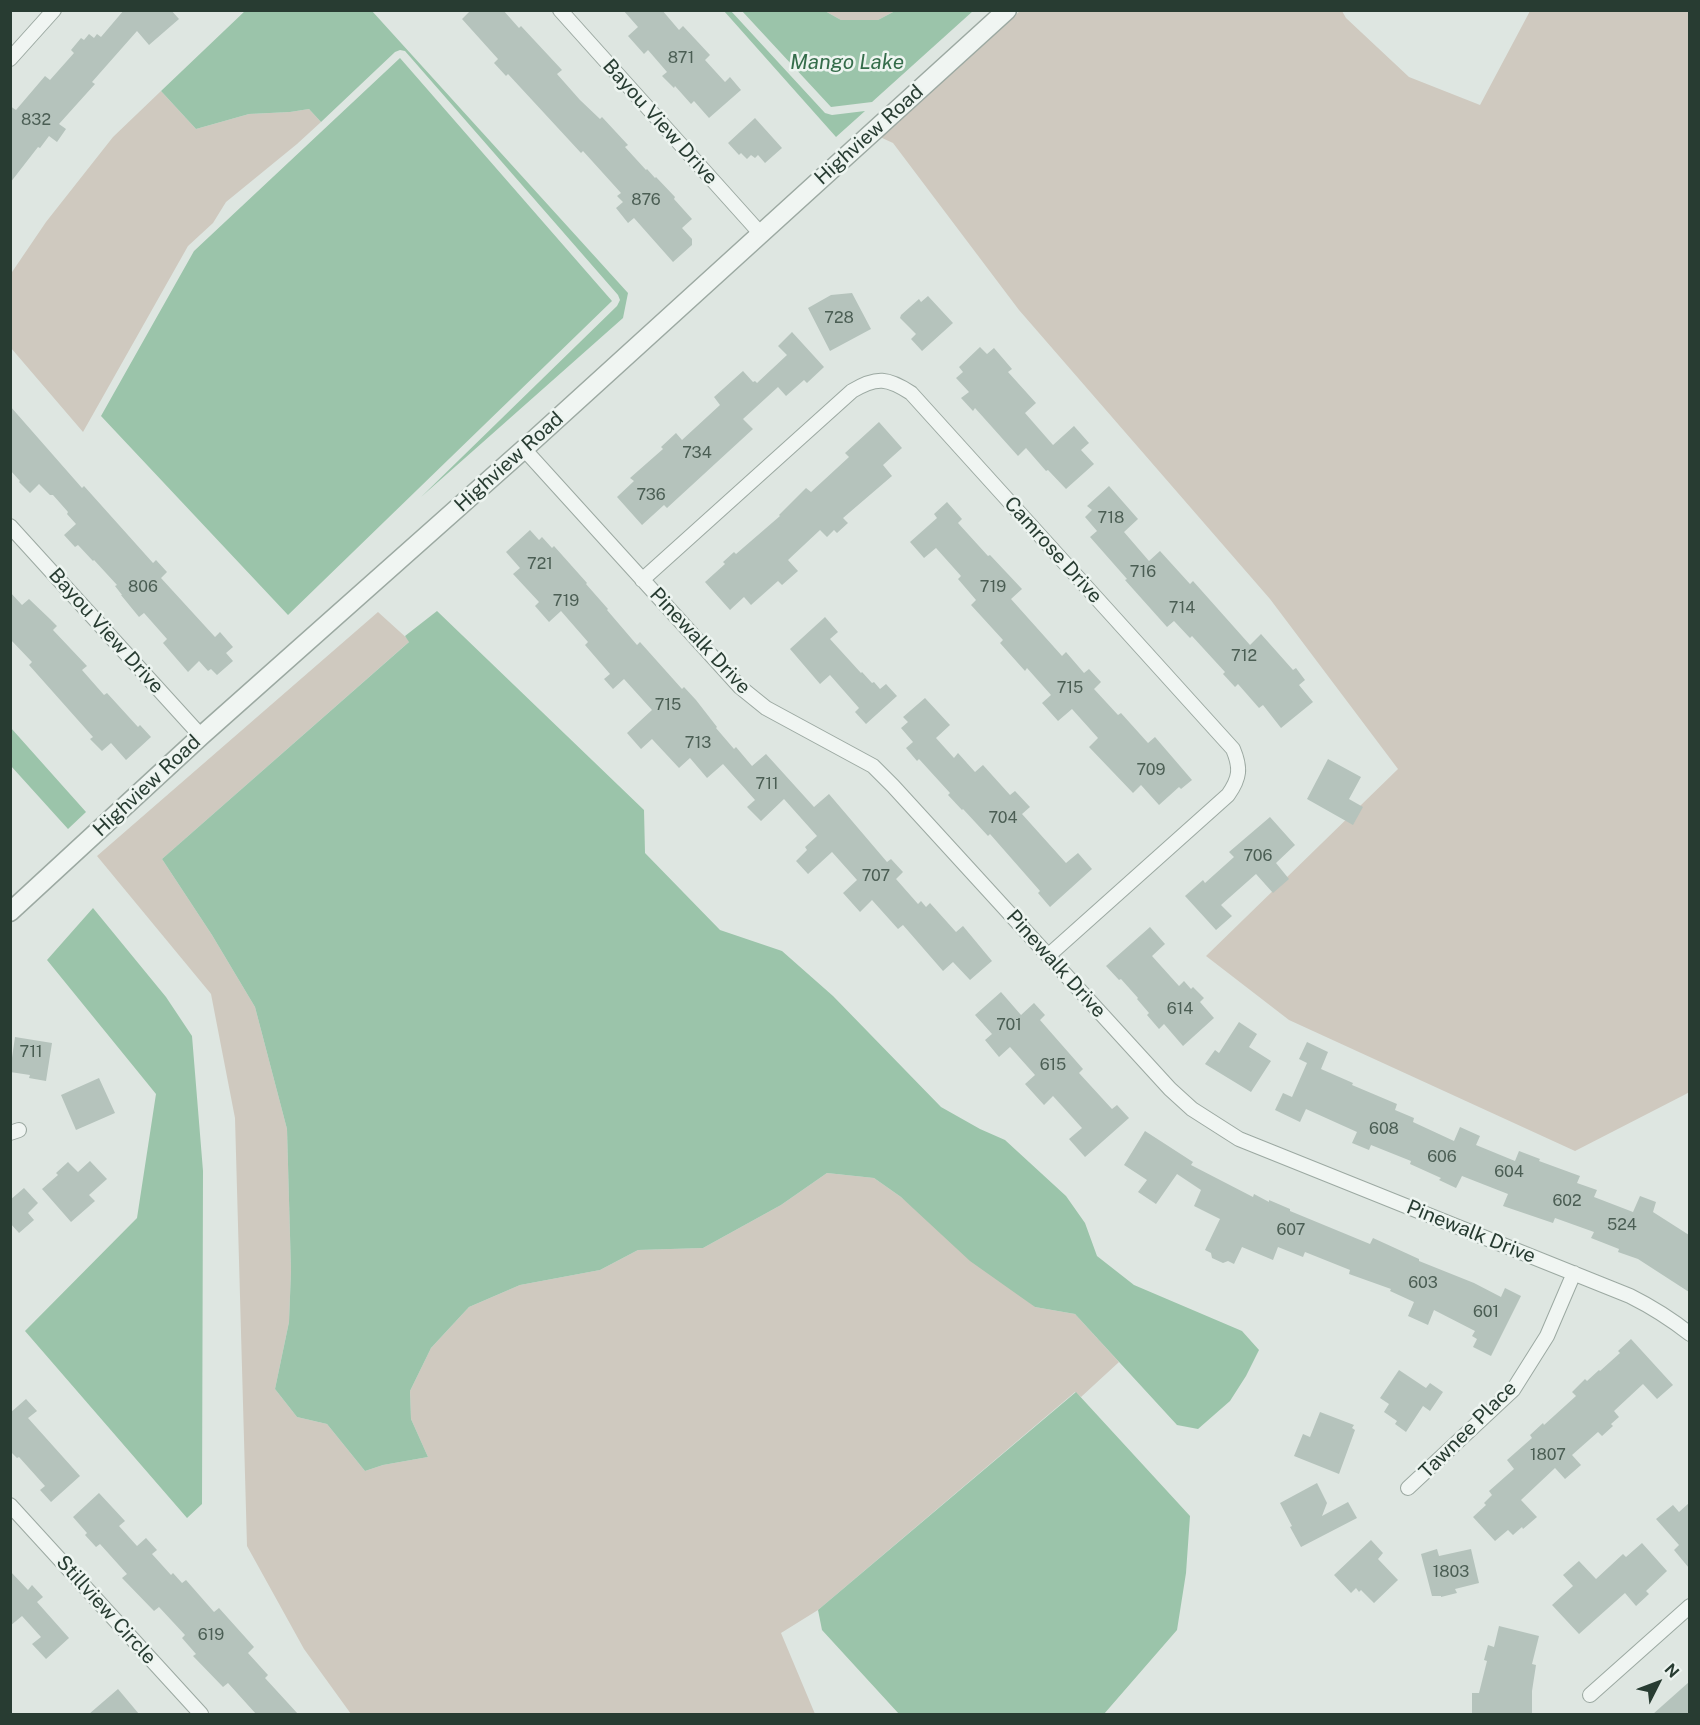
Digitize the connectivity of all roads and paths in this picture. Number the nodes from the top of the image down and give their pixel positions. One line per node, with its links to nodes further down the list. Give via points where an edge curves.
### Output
1 (54, 10): 4 (street)
2 (560, 10): 5 (street, Bayou View Drive)
3 (1007, 10): 5 (street, Highview Road)
4 (10, 59)
5 (760, 233): 6 (street, Highview Road)
6 (524, 449): 8 (street, Pinewalk Drive); 9 (street, Highview Road)
7 (10, 526): 9 (street, Bayou View Drive)
8 (642, 580): 11 (street, Pinewalk Drive, via 740,687 766,708 873,766); 11 (street, Camrose Drive, via 852,391 880,379 911,393 1233,749 1238,760 1236,784 1228,795)
9 (201, 736): 10 (street, Highview Road)
10 (10, 912)
11 (1049, 956): 12 (street, Pinewalk Drive, via 1170,1089 1216,1126 1239,1139)
12 (1574, 1273): 13 (street, Pinewalk Drive, via 1653,1307); 14 (street, Tawnee Place, via 1547,1336 1513,1390)
13 (1689, 1334)
14 (1408, 1488)
15 (10, 1505): 18 (street, Stillview Circle)
16 (1689, 1606): 17 (street)
17 (1590, 1695)
18 (201, 1714)

